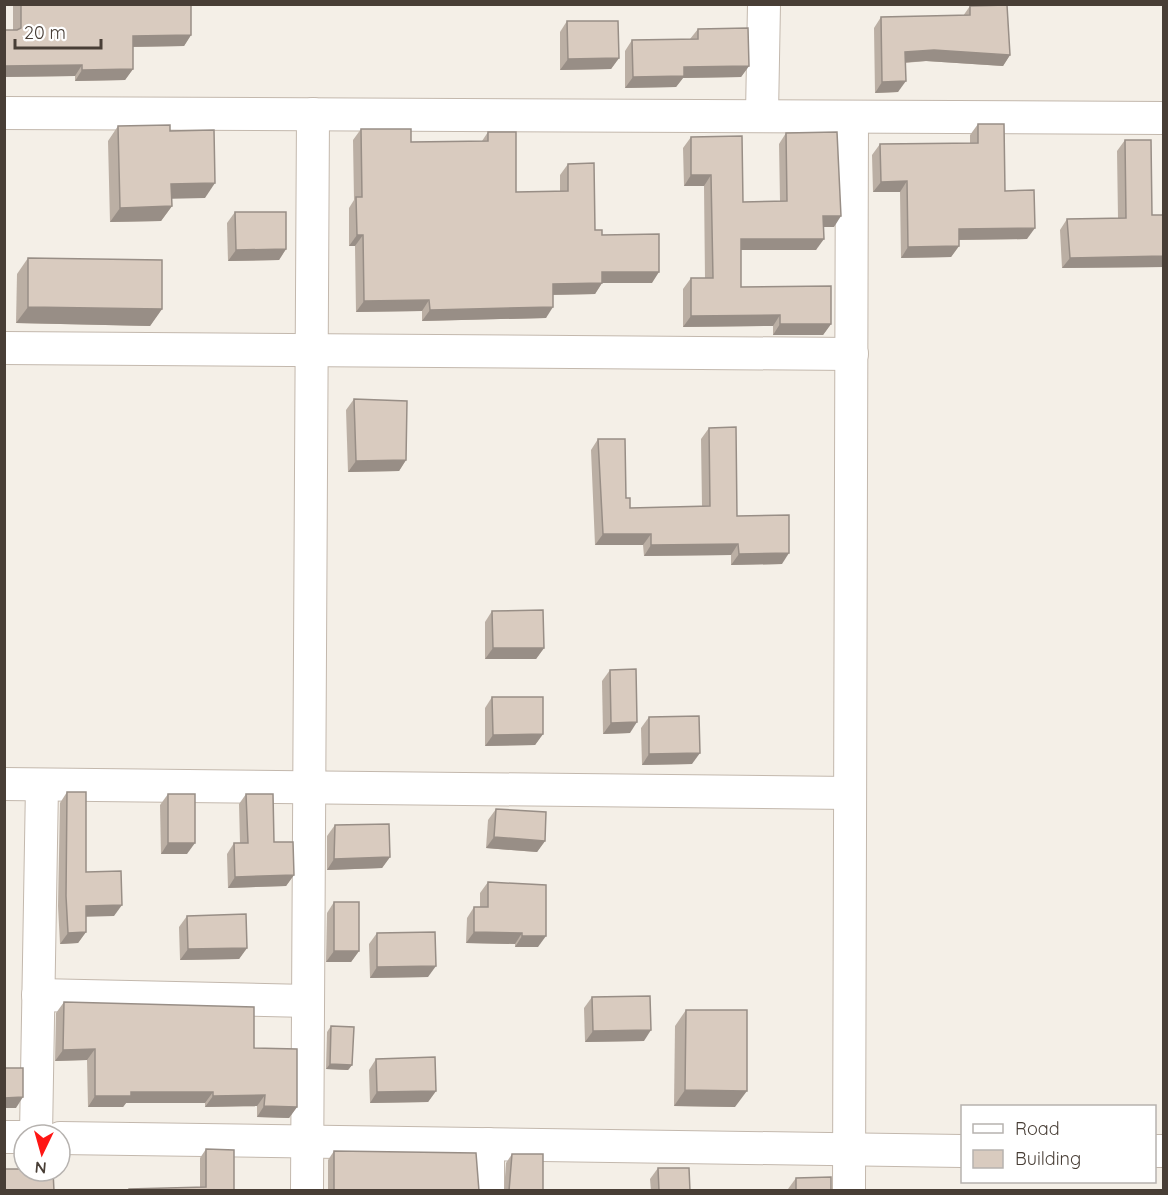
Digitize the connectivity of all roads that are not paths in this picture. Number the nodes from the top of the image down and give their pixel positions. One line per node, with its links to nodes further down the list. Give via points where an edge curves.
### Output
1 (764, 4): 4 (street)
2 (4, 113): 3 (street)
3 (313, 114): 4 (street); 8 (street)
4 (762, 114): 5 (street)
5 (852, 117): 6 (street); 9 (street)
6 (1164, 118)
7 (4, 348): 8 (street)
8 (312, 351): 9 (street); 12 (street)
9 (852, 354): 13 (street)
10 (4, 784): 11 (street)
11 (42, 785): 12 (street); 14 (street)
12 (309, 787): 13 (street); 15 (street)
13 (850, 793): 20 (street)
14 (38, 995): 15 (street); 16 (street)
15 (308, 1001): 18 (street)
16 (36, 1123)
17 (72, 1138): 18 (street)
18 (308, 1142): 19 (street); 22 (street)
19 (488, 1144): 20 (street); 23 (street)
20 (849, 1150): 21 (street); 24 (street)
21 (961, 1150)
22 (307, 1191)
23 (488, 1191)
24 (849, 1191)

